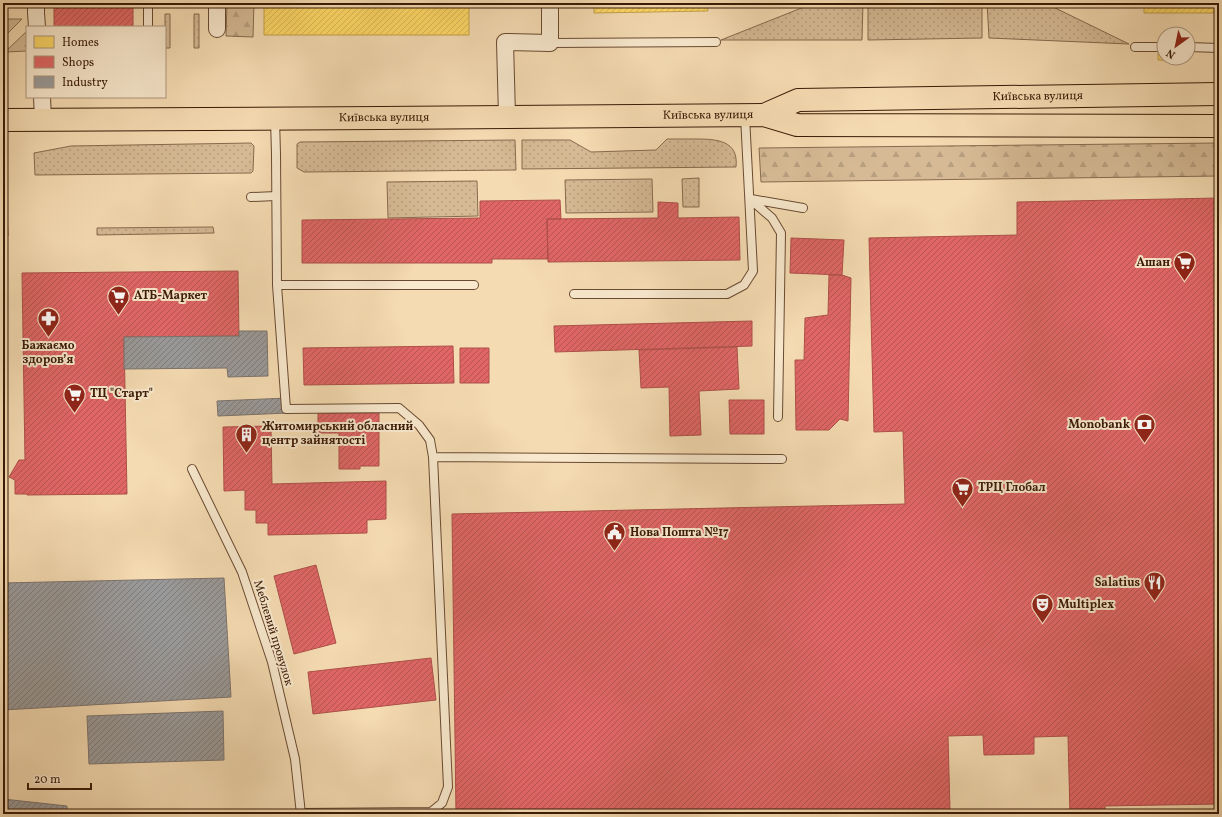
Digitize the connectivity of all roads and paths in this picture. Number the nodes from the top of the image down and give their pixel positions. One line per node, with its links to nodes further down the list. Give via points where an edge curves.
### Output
1 (36, 3): 5 (street)
2 (148, 3): 6 (lane)
3 (217, 3): 7 (street)
4 (550, 3): 9 (street)
5 (37, 26)
6 (148, 26)
7 (217, 29)
8 (716, 42): 9 (lane)
9 (550, 43): 17 (street, via 505,42)
10 (1135, 47): 11 (lane)
11 (1156, 47)
12 (1196, 47): 13 (lane)
13 (1219, 48)
14 (1219, 94): 16 (main road, Київська вулиця, via 798,100)
15 (42, 98): 19 (street)
16 (754, 115): 17 (main road, Київська вулиця); 21 (main road, Київська вулиця, via 797,125); 24 (lane)
17 (507, 116): 18 (main road, Київська вулиця)
18 (274, 118): 19 (main road, Київська вулиця); 22 (lane)
19 (43, 119): 20 (main road, Київська вулиця)
20 (3, 120)
21 (1219, 126)
22 (276, 196): 23 (lane); 26 (lane)
23 (251, 197)
24 (750, 199): 25 (lane); 28 (lane, via 753,271 744,285 726,294); 29 (lane, via 772,218 782,233)
25 (803, 208)
26 (277, 284): 27 (lane); 30 (lane, via 286,409 399,408 419,425 430,440)
27 (474, 286)
28 (574, 294)
29 (778, 417)
30 (433, 457): 31 (lane); 33 (lane, via 448,787 442,803 431,812)
31 (782, 459)
32 (192, 469): 33 (lane, Меблевий провулок, via 242,572 272,662 295,759)
33 (301, 813)

